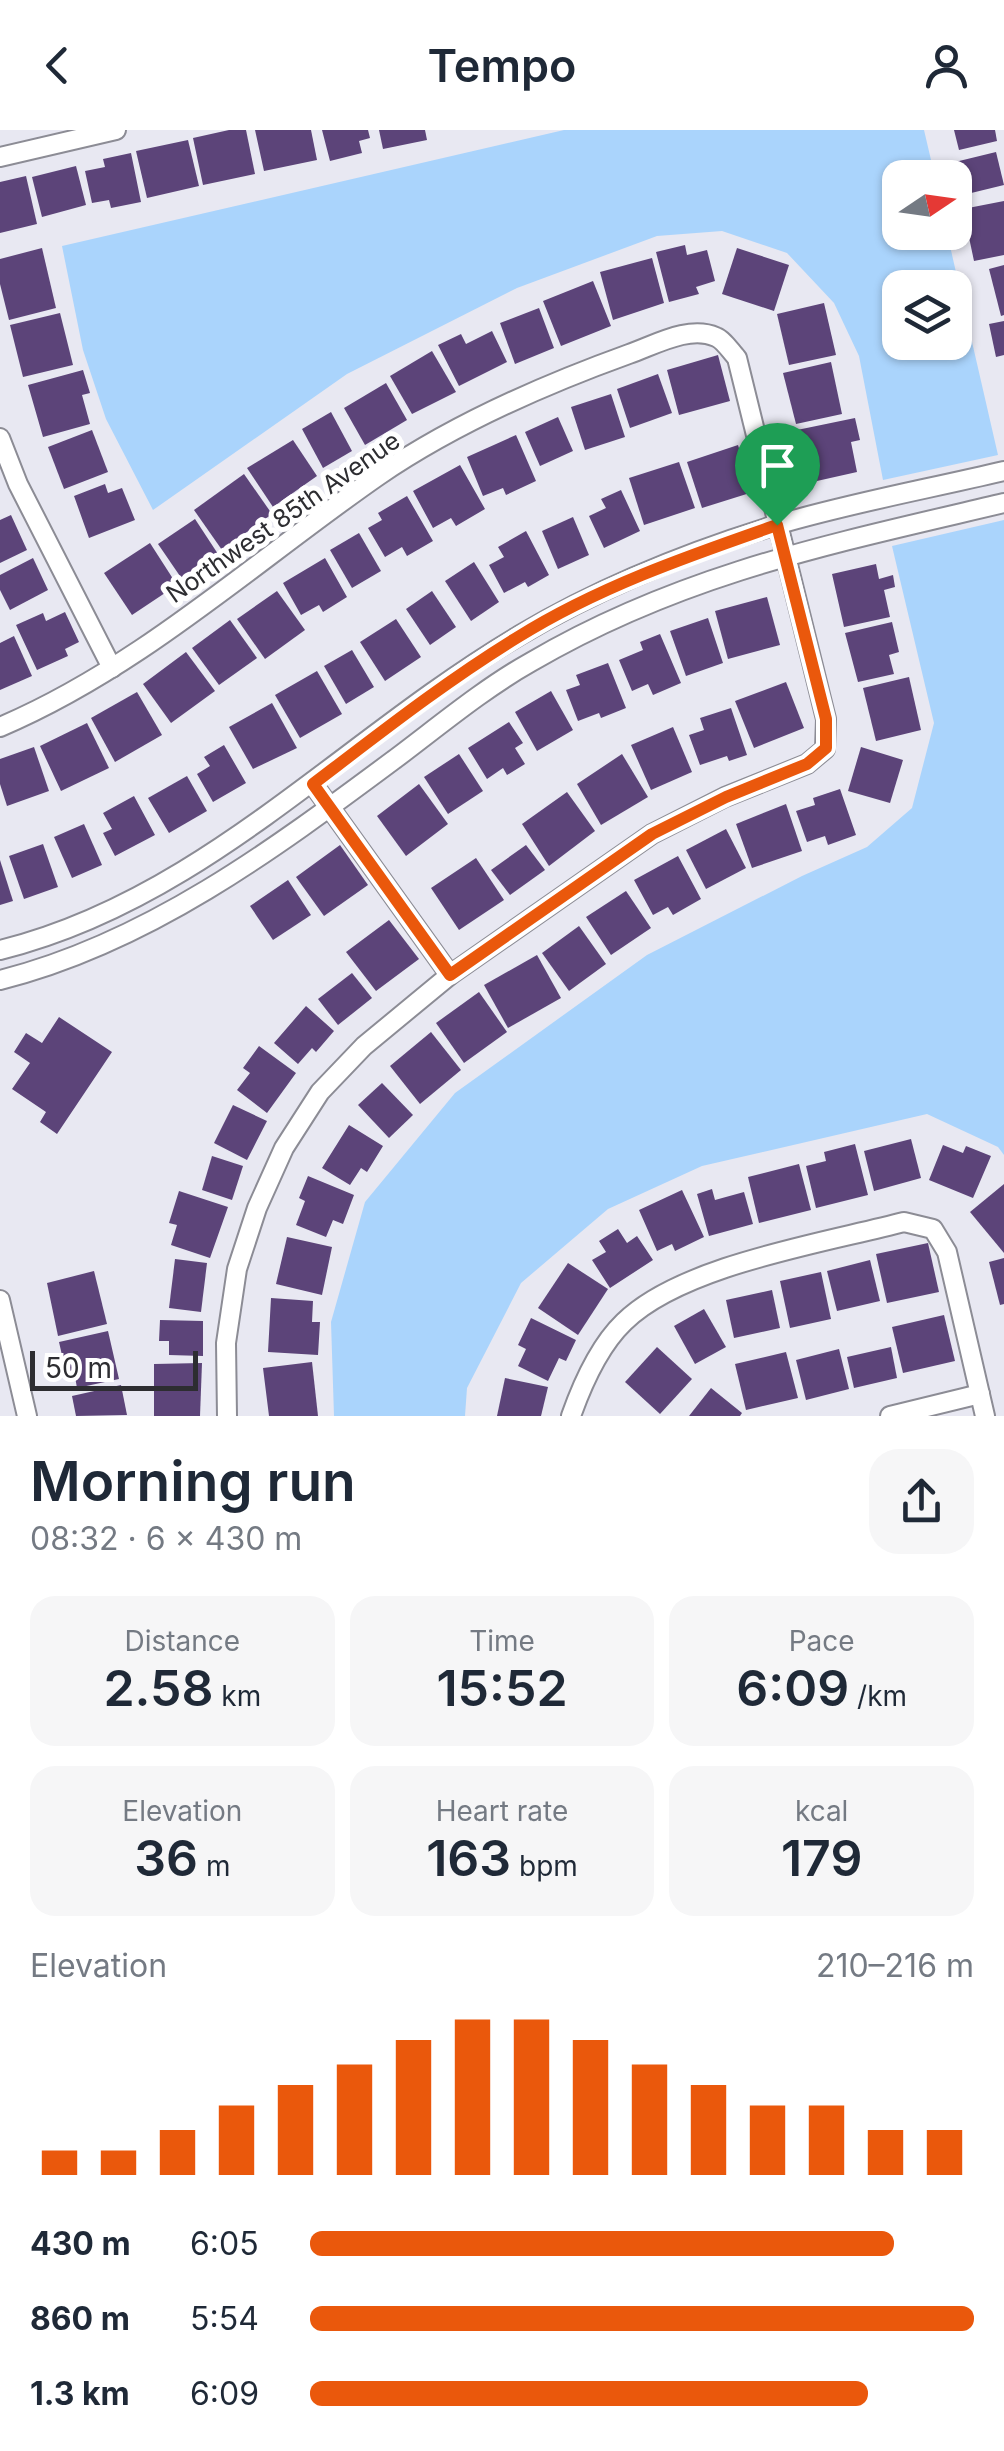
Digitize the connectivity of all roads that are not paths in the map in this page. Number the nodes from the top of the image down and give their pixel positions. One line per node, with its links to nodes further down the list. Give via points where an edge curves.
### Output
1 (116, 130): 2 (street)
2 (0, 157)
3 (0, 438): 8 (street)
4 (1004, 471): 6 (street)
5 (1004, 502): 7 (street)
6 (777, 525): 7 (street); 8 (street, Northwest 85th Avenue, via 737,358 718,337 688,333 560,379 381,474); 10 (street, via 612,587 519,636)
7 (784, 554): 11 (street, via 622,614 529,663); 13 (street, via 826,719 826,748 807,764 652,834)
8 (112, 668): 9 (street, Northwest 85th Avenue)
9 (0, 728)
10 (313, 784): 11 (street); 12 (street, via 218,852 133,899 41,940)
11 (329, 808): 13 (street); 14 (street, via 143,926 49,968)
12 (0, 950)
13 (450, 975): 18 (street, via 364,1046 320,1092 284,1148 237,1269 226,1343)
14 (0, 980)
15 (0, 1300): 17 (street)
16 (980, 1394): 19 (street, via 947,1252 933,1229 904,1222 671,1288 623,1323 592,1368); 20 (street); 21 (street)
17 (28, 1416)
18 (228, 1416)
19 (571, 1416)
20 (890, 1416)
21 (985, 1416)

